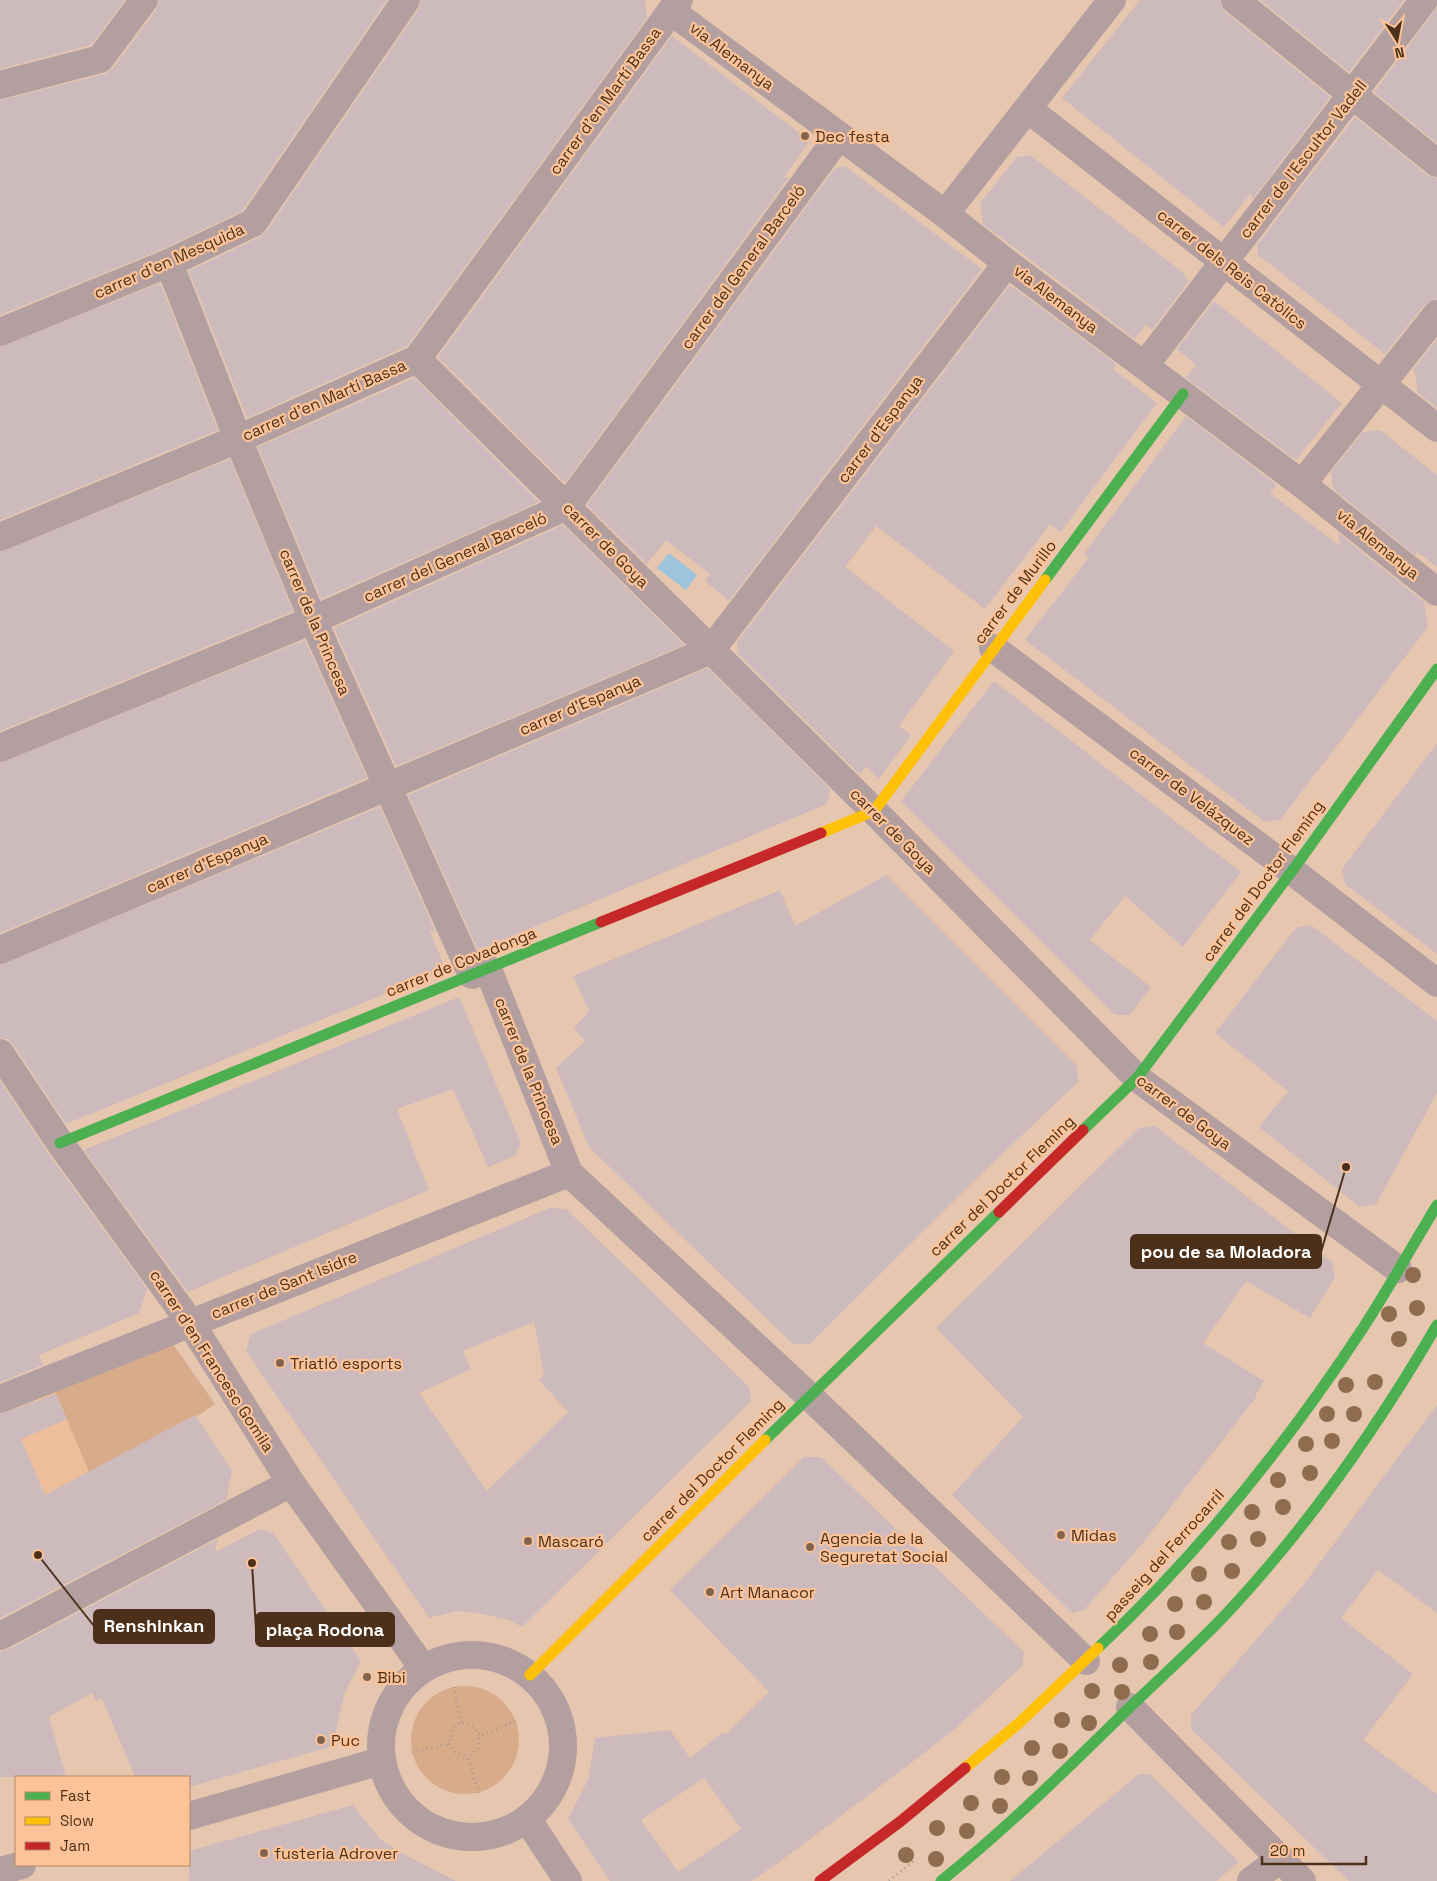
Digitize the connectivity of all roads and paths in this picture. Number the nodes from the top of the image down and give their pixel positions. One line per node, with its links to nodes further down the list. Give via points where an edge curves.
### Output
1 (144, 0): 7 (street, via 100,58)
2 (406, 0): 14 (street, carrer d'en Mesquida, via 253,223)
3 (1112, 0): 9 (street)
4 (1235, 0): 8 (street)
5 (1424, 0): 8 (street, carrer de l'Escultor Vadell)
6 (675, 5): 10 (street, via Alemanya); 18 (street, carrer d'en Martí Bassa)
7 (0, 85)
8 (1352, 96): 11 (street); 13 (street, carrer de l'Escultor Vadell)
9 (1028, 109): 12 (street); 13 (street, carrer dels Reis Catòlics)
10 (839, 136): 12 (street, via Alemanya); 25 (street, carrer del General Barceló)
11 (1437, 163)
12 (945, 214): 15 (street, via Alemanya)
13 (1224, 262): 19 (street, carrer de l'Escultor Vadell); 20 (street, carrer dels Reis Catòlics)
14 (169, 263): 17 (street, carrer d'en Mesquida); 23 (street, carrer de la Princesa)
15 (1007, 263): 19 (street, via Alemanya); 30 (street, carrer d'Espanya)
16 (1437, 314): 20 (street)
17 (0, 332)
18 (417, 359): 23 (street, carrer d'en Martí Bassa); 25 (street, carrer de Goya)
19 (1145, 366): 21 (street, via Alemanya)
20 (1381, 384): 22 (street, carrer dels Reis Catòlics); 24 (street)
21 (1183, 394): 24 (street, via Alemanya); 29 (street, carrer de Murillo)
22 (1437, 428)
23 (238, 439): 26 (street, carrer d'en Martí Bassa); 28 (street, carrer de la Princesa)
24 (1302, 484): 27 (street, via Alemanya)
25 (568, 506): 28 (street, carrer del General Barceló); 30 (street, carrer de Goya)
26 (0, 537)
27 (1437, 592)
28 (313, 620): 32 (street, carrer del General Barceló); 33 (street, carrer de la Princesa)
29 (993, 648): 34 (street, carrer de Murillo); 35 (street, carrer de Velázquez)
30 (711, 650): 33 (street, carrer d'Espanya); 34 (street, carrer de Goya)
31 (1437, 669): 35 (street, carrer del Doctor Fleming)
32 (0, 748)
33 (386, 787): 36 (street, carrer d'Espanya); 37 (street, carrer de la Princesa)
34 (874, 811): 37 (street, carrer de Covadonga); 40 (street, carrer de Goya)
35 (1292, 871): 38 (street, carrer de Velázquez); 40 (street, carrer del Doctor Fleming)
36 (0, 950)
37 (480, 972): 41 (street, carrer de Covadonga); 42 (street, carrer de la Princesa)
38 (1437, 983)
39 (0, 1053): 41 (street, carrer d'en Francesc Gomila)
40 (1136, 1078): 44 (street, carrer de Goya); 47 (street, carrer del Doctor Fleming)
41 (60, 1144): 45 (street, carrer d'en Francesc Gomila)
42 (570, 1173): 45 (street, carrer de Sant Isidre); 47 (street)
43 (1437, 1205): 44 (street, passeig del Ferrocarril)
44 (1398, 1269): 51 (street, passeig del Ferrocarril, via 1363,1328 1257,1476 1147,1602)
45 (190, 1322): 48 (street, carrer de Sant Isidre); 49 (street, carrer d'en Francesc Gomila)
46 (1437, 1325): 55 (street, via 1335,1485 1240,1600)
47 (809, 1396): 51 (street); 53 (street, carrer del Doctor Fleming)
48 (0, 1398)
49 (291, 1483): 50 (street); 52 (street, carrer d'en Francesc Gomila)
50 (0, 1636)
51 (1086, 1661): 70 (street, passeig del Ferrocarril, via 1019,1723 901,1821)
52 (423, 1668): 53 (street, via 450,1657 478,1654 506,1661); 62 (street, via 403,1686 388,1708 380,1734)
53 (530, 1675): 65 (street, via 548,1695 560,1721 564,1747 559,1775 547,1799)
54 (454, 1687): 57 (path)
55 (1130, 1707): 66 (street); 71 (street, via 978,1851)
56 (517, 1721): 58 (path)
57 (461, 1722): 58 (path, via 472,1726); 59 (path, via 453,1730)
58 (480, 1736): 61 (path, via 478,1748)
59 (448, 1744): 60 (path); 61 (path)
60 (412, 1752)
61 (468, 1758): 63 (path)
62 (381, 1761): 64 (street); 65 (street, via 391,1790 410,1815 438,1832 468,1838 500,1834)
63 (479, 1793)
64 (190, 1816)
65 (528, 1820): 69 (street)
66 (1280, 1859): 72 (street); 73 (street)
67 (18, 1866): 68 (street)
68 (0, 1871)
69 (568, 1881)
70 (820, 1881)
71 (941, 1881)
72 (1251, 1881)
73 (1302, 1881)

